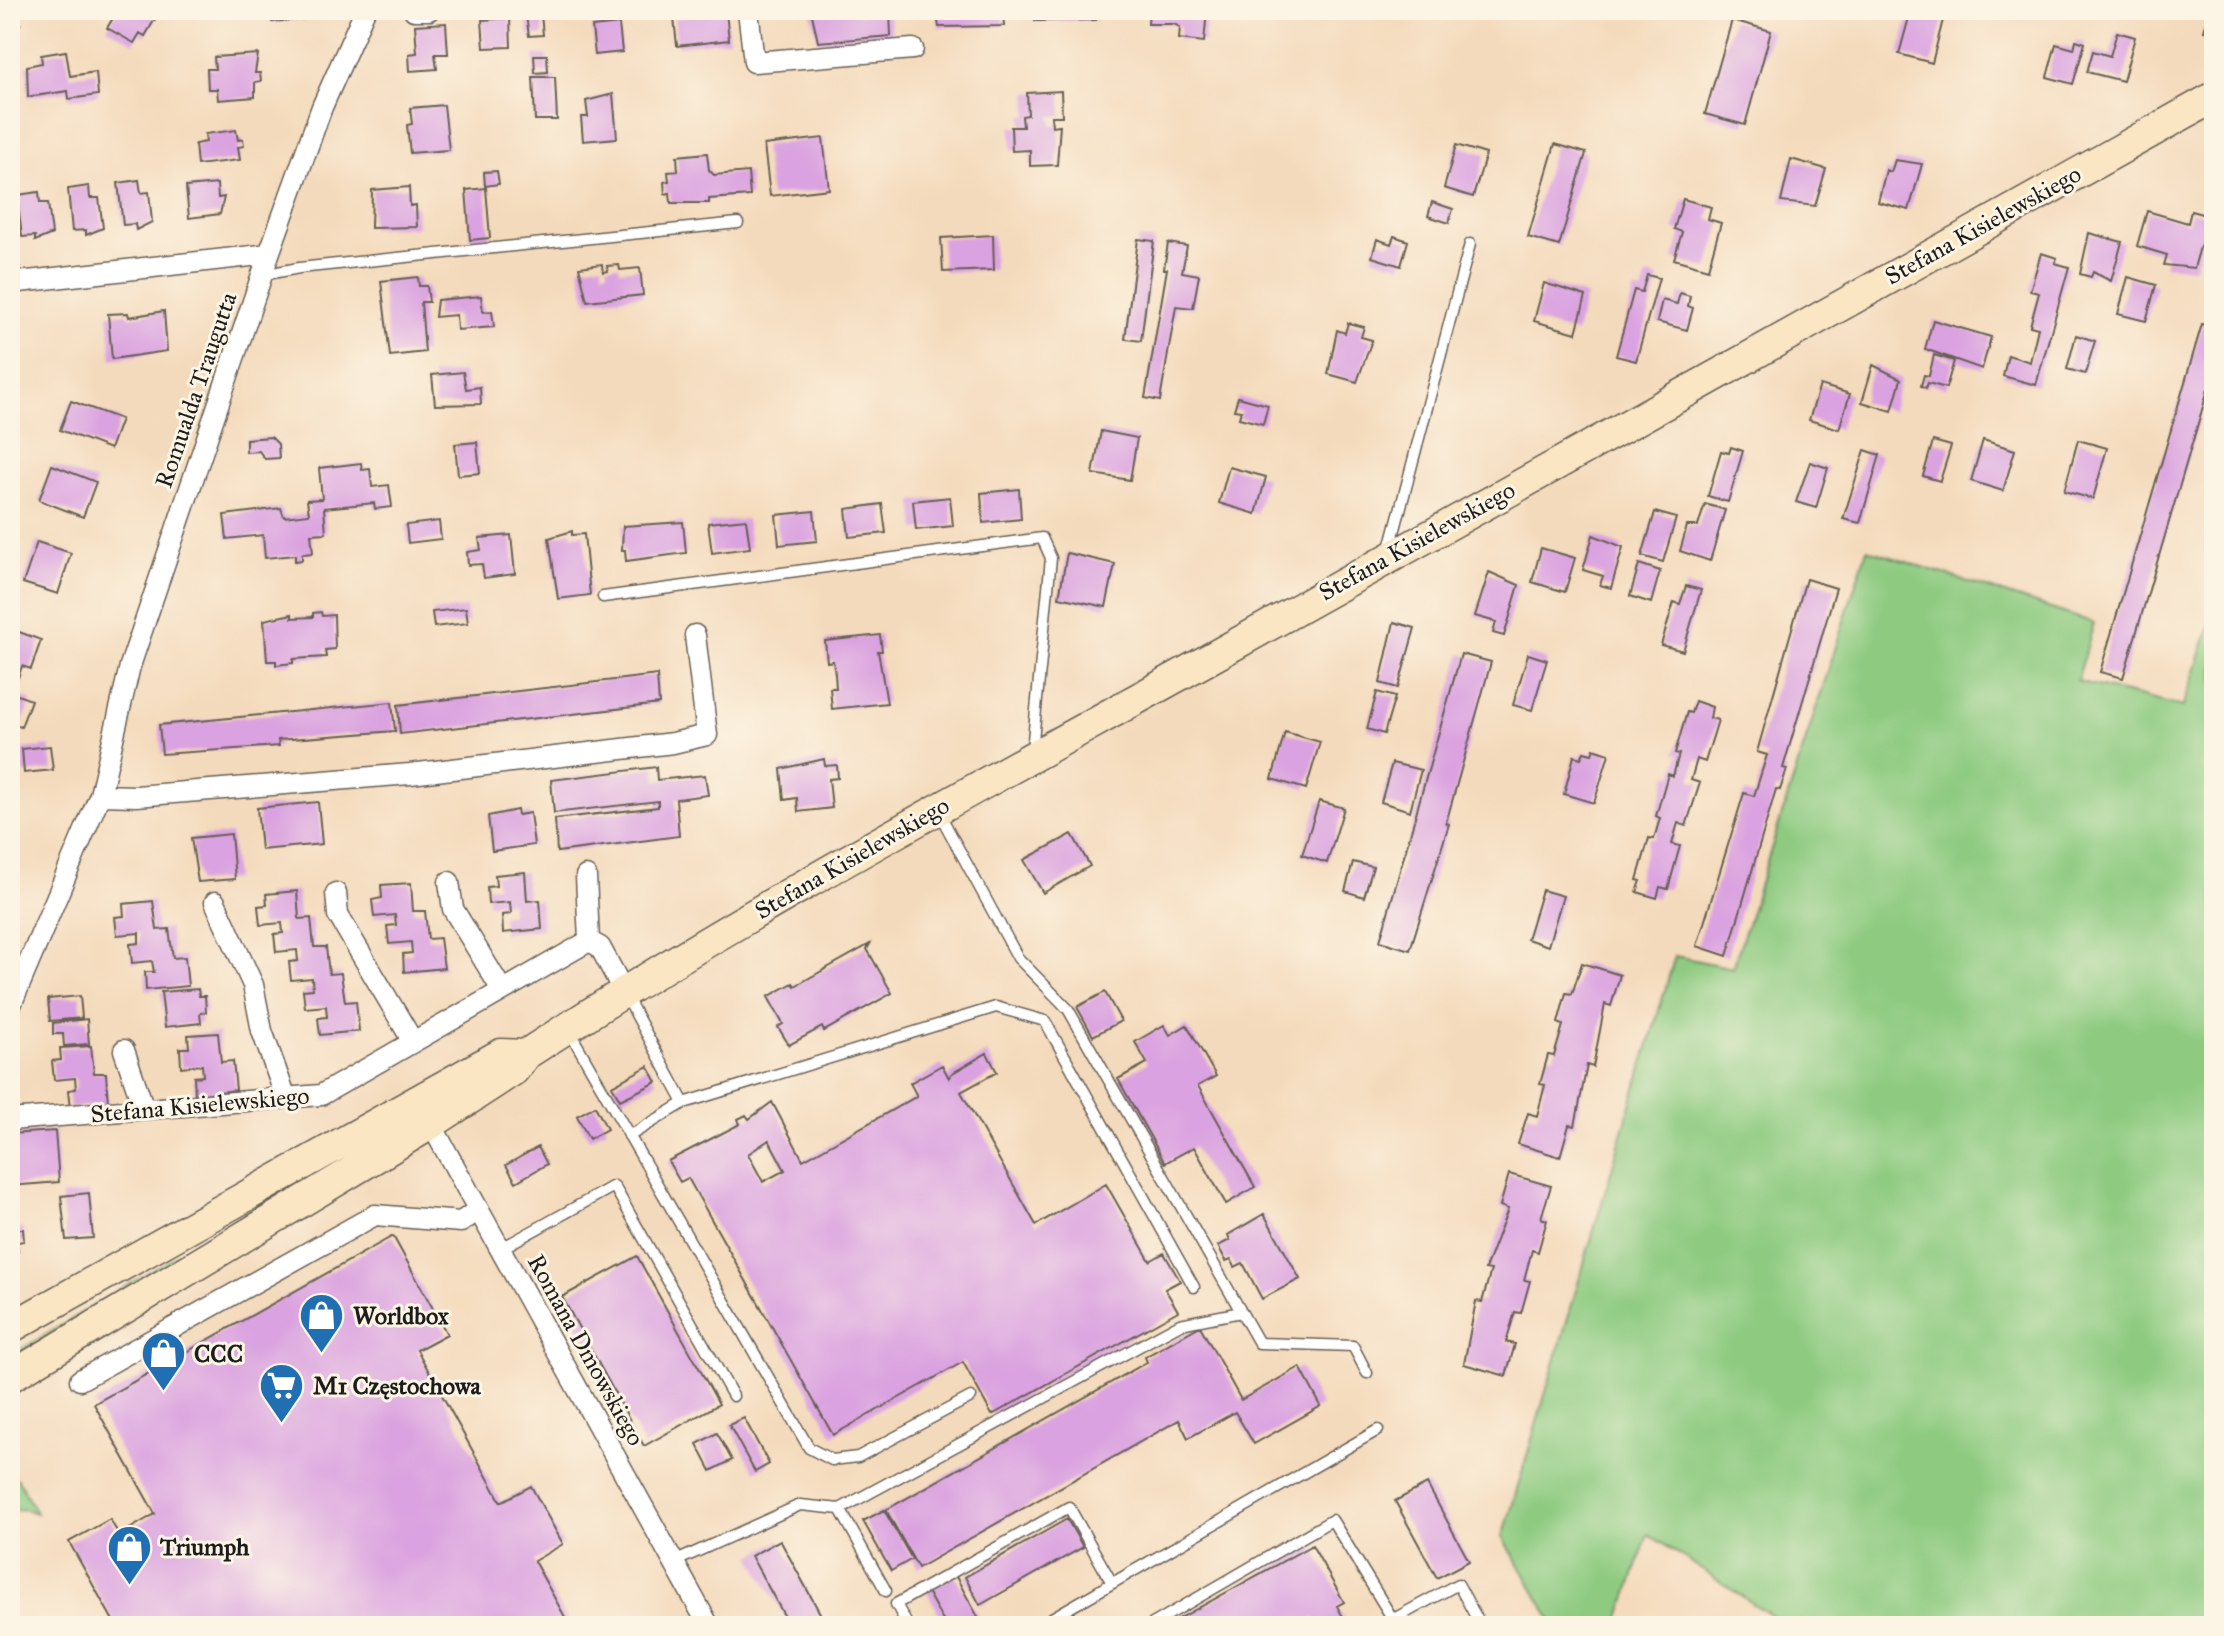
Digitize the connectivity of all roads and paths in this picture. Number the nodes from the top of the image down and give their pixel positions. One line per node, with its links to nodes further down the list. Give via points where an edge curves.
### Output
1 (365, 10): 9 (street, Romualda Traugutta, via 322,107)
2 (414, 10): 3 (street)
3 (429, 10)
4 (748, 10): 5 (street, via 754,62)
5 (913, 49)
6 (2214, 97): 12 (main road, Stefana Kisielewskiego)
7 (738, 223): 10 (lane)
8 (1470, 244): 12 (lane)
9 (269, 254): 10 (street, Romualda Traugutta); 11 (street)
10 (262, 275): 16 (street, Romualda Traugutta, via 130,666)
11 (10, 283)
12 (1387, 558): 15 (main road, Stefana Kisielewskiego)
13 (603, 597): 15 (lane, via 1042,538 1051,558)
14 (695, 635): 16 (street, via 707,735 410,774)
15 (1031, 756): 17 (main road, Stefana Kisielewskiego)
16 (100, 795): 25 (street, Romualda Traugutta)
17 (937, 809): 24 (main road, Stefana Kisielewskiego); 38 (lane, via 1018,958 1068,1009)
18 (586, 876): 22 (street)
19 (449, 882): 23 (street, via 453,909)
20 (336, 893): 27 (street, via 338,915)
21 (215, 902): 29 (street, via 253,985 262,1031)
22 (589, 941): 23 (street, Stefana Kisielewskiego); 24 (street, via 600,947)
23 (502, 990): 27 (street, Stefana Kisielewskiego)
24 (623, 990): 26 (main road, Stefana Kisielewskiego); 30 (lane)
25 (12, 995)
26 (567, 1027): 32 (main road, Stefana Kisielewskiego, via 525,1055 514,1070); 34 (lane)
27 (412, 1040): 29 (street, Stefana Kisielewskiego, via 321,1095)
28 (124, 1050): 31 (street)
29 (286, 1098): 31 (street, Stefana Kisielewskiego)
30 (684, 1103): 34 (lane); 37 (lane, via 996,1007 1045,1021)
31 (144, 1109): 33 (street, Stefana Kisielewskiego)
32 (424, 1112): 35 (street, Romana Dmowskiego); 39 (main road, Stefana Kisielewskiego); 41 (main road, Stefana Kisielewskiego)
33 (10, 1120)
34 (629, 1136): 44 (lane, via 809,1448 832,1460 858,1457)
35 (478, 1210): 36 (street, Romana Dmowskiego); 42 (street, via 461,1222 375,1215)
36 (500, 1249): 43 (lane, via 614,1186); 47 (street, Romana Dmowskiego)
37 (1194, 1287)
38 (1241, 1312): 40 (lane, via 1259,1343 1353,1346); 46 (lane, via 1180,1324)
39 (10, 1328)
40 (1367, 1373)
41 (10, 1377)
42 (80, 1380)
43 (733, 1396)
44 (971, 1397)
45 (1378, 1430): 48 (lane)
46 (840, 1509): 47 (lane, via 800,1505); 49 (lane)
47 (674, 1562): 51 (street, Romana Dmowskiego)
48 (1112, 1583): 52 (lane, via 1069,1507 896,1604); 53 (lane)
49 (886, 1591)
50 (1396, 1622): 54 (lane, via 1332,1520); 55 (lane, via 1458,1584)
51 (709, 1626)
52 (908, 1626)
53 (1038, 1626)
54 (1149, 1626)
55 (1481, 1626)

